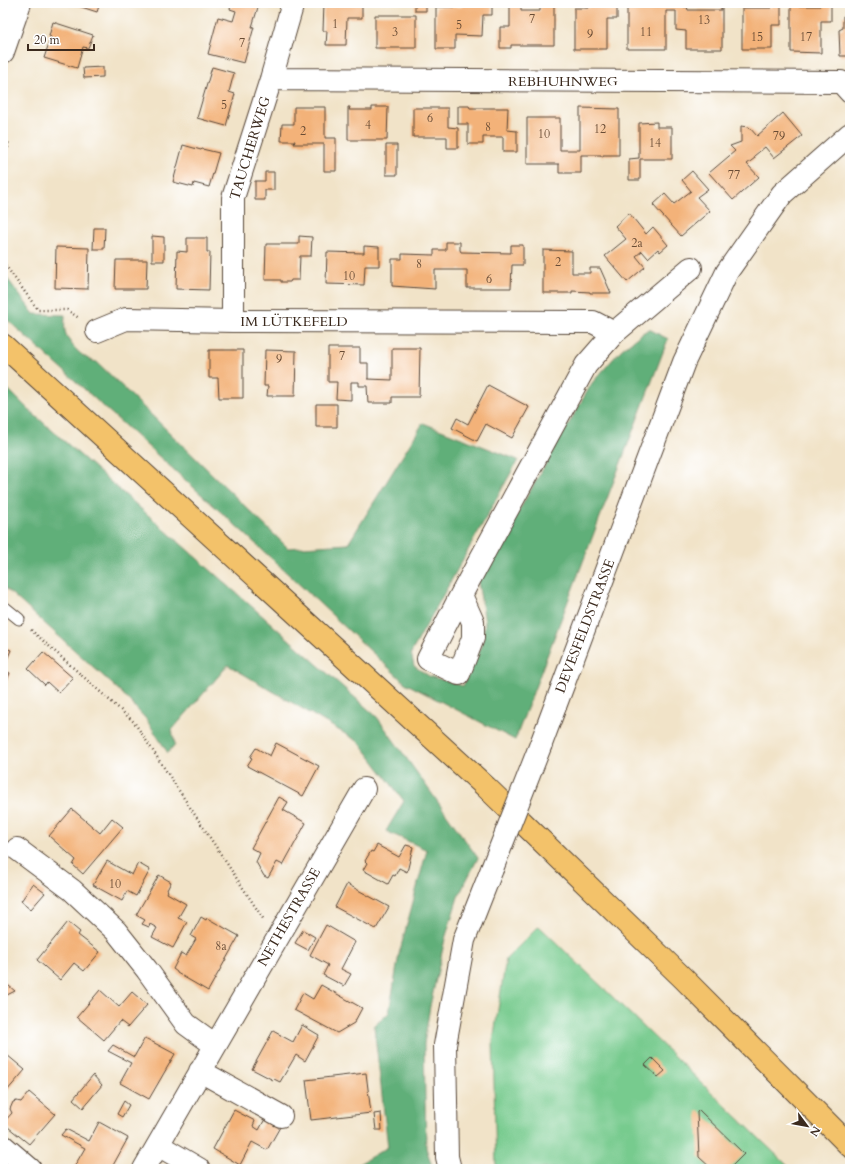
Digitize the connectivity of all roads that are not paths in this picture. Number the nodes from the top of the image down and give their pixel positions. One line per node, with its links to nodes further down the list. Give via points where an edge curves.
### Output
1 (20, 3): 3 (street)
2 (293, 3): 4 (street, TAUCHERWEG)
3 (3, 52)
4 (271, 79): 5 (street, REBHUHNWEG, via 841,82); 8 (street, TAUCHERWEG, via 233,198)
5 (850, 92)
6 (850, 134): 26 (street, DEVESFELDSTRASSE, bridge, via 782,194 727,272 684,362 541,744 464,940 445,1045 447,1157)
7 (691, 268): 10 (street)
8 (233, 321): 9 (street, IM LÜTKEFELD, via 126,319); 10 (street, IM LÜTKEFELD, via 594,322)
9 (97, 331)
10 (614, 333): 12 (street, via 586,365)
11 (3, 345): 22 (highway, via 486,787 683,978)
12 (461, 595)
13 (3, 606): 14 (lane)
14 (18, 619)
15 (364, 789): 17 (street, NETHESTRASSE)
16 (17, 848): 17 (street, via 72,890 116,931 186,1024)
17 (215, 1045): 18 (street, NETHESTRASSE)
18 (200, 1071): 19 (street); 20 (street, NETHESTRASSE)
19 (281, 1116)
20 (158, 1145): 24 (street, NETHESTRASSE); 25 (street)
21 (3, 1146): 23 (street)
22 (850, 1146)
23 (30, 1169)
24 (144, 1169)
25 (199, 1169)
26 (450, 1169)

